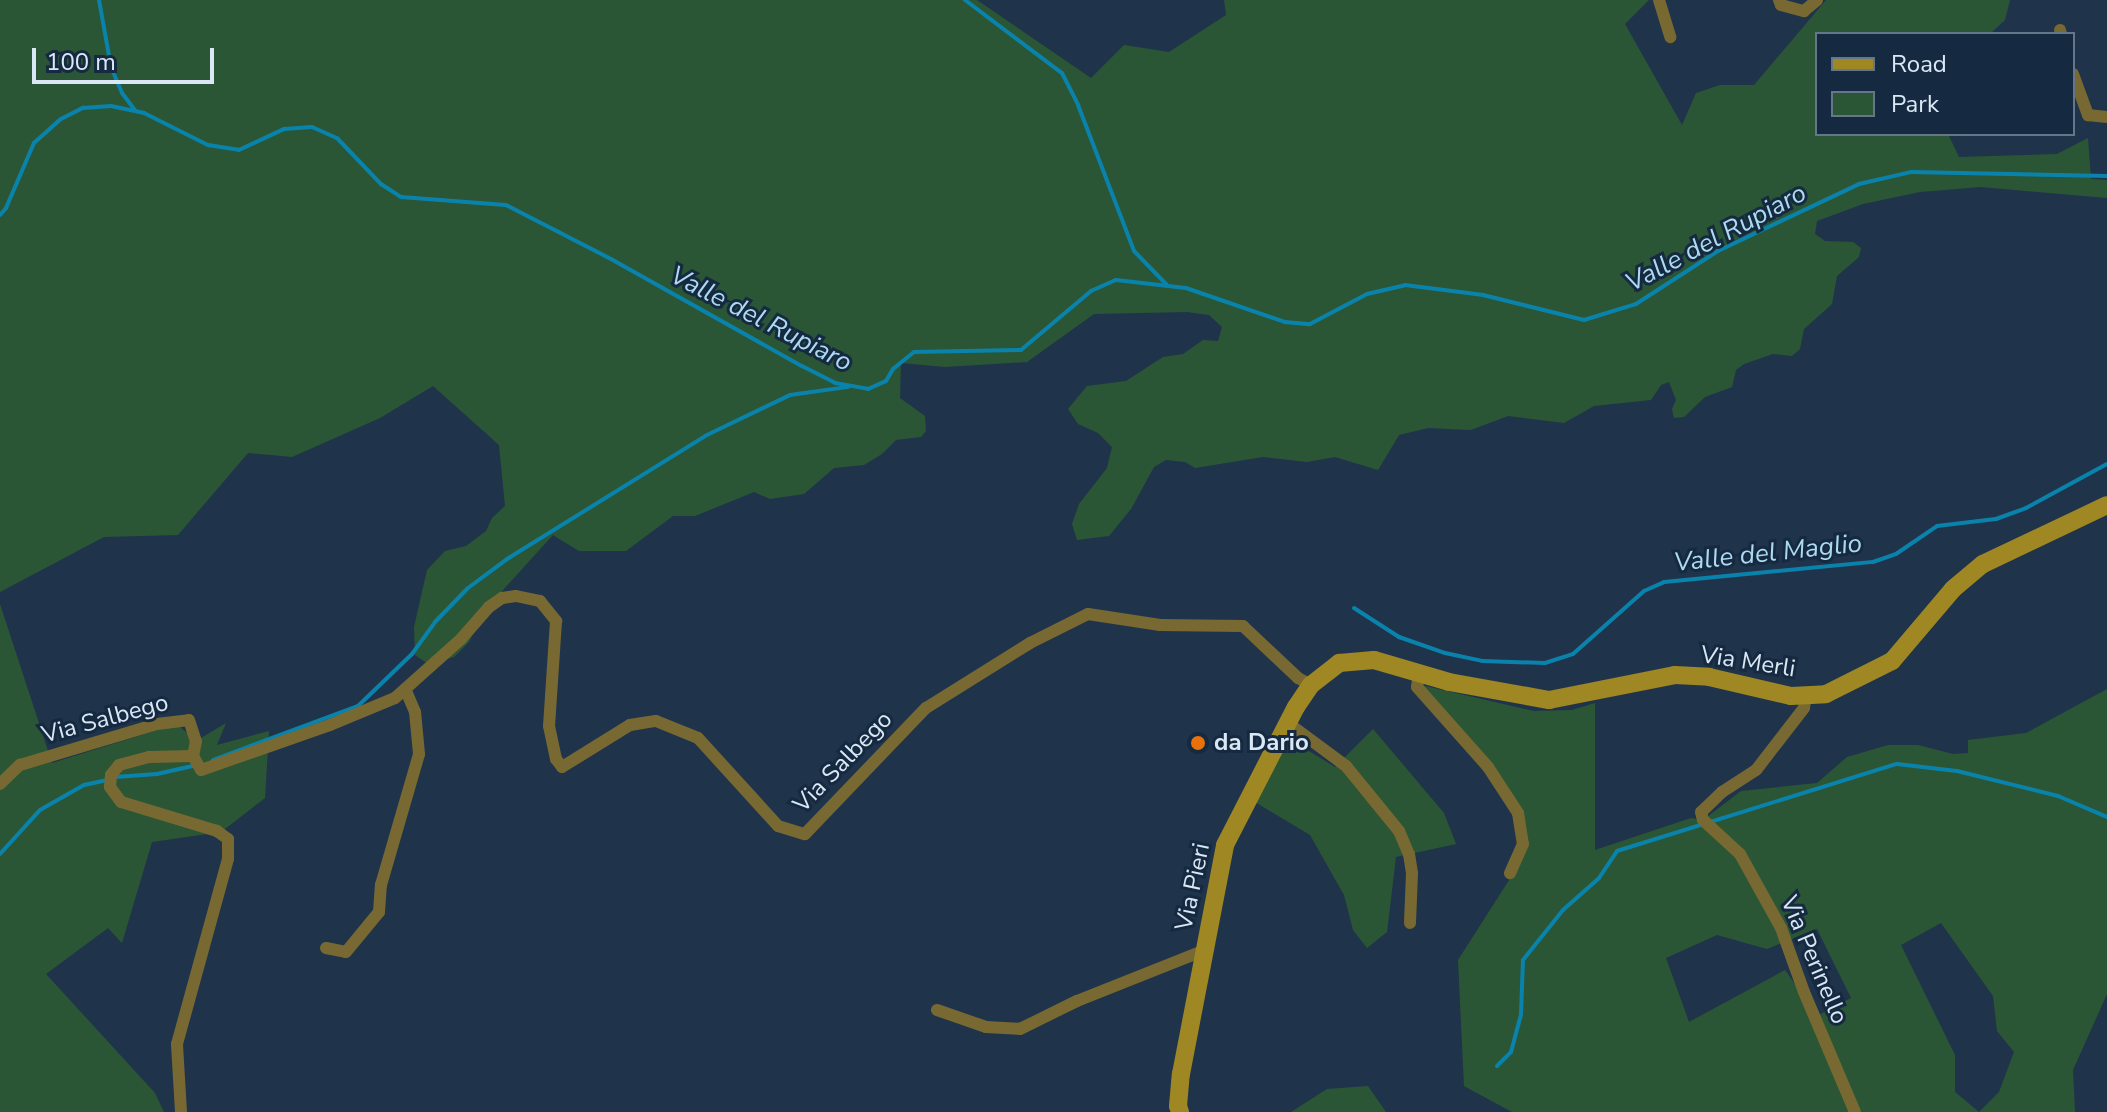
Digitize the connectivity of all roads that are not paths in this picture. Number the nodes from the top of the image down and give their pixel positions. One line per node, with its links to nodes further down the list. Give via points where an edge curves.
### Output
1 (1659, 0): 4 (street)
2 (1779, 0): 3 (street, via 1804,11)
3 (1817, 0)
4 (1670, 37)
5 (2075, 80): 6 (street, via 2088,115)
6 (2107, 117)
7 (2107, 505): 12 (street, Via Merli, via 1983,564 1953,589 1892,661 1826,694)
8 (1419, 673): 9 (street, Via Pieri); 10 (street, Via Pieri, via 1374,660 1339,663); 16 (street, via 1417,687 1488,767 1518,813 1523,844)
9 (1449, 682): 12 (street, Via Merli, via 1549,700 1675,675)
10 (1311, 685): 11 (street, Via Salbego, via 1243,626 1160,625 1088,614 1030,643 926,708 805,834 778,826 698,738 656,721 630,725 562,767 549,726 556,621 532,597 502,598); 13 (street, Via Pieri)
11 (405, 689): 14 (street, Via Salbego, via 330,725 201,770); 18 (street, via 415,712 419,754 381,885 379,912 346,952)
12 (1806, 695): 23 (street, Via Perinello, via 1804,708 1756,770 1701,812 1740,854 1781,928)
13 (1288, 723): 17 (street, via 1346,766 1399,831 1412,873); 19 (street, Via Pieri, via 1225,845)
14 (193, 756): 15 (street, Via Salbego, via 196,741 189,720 157,724 20,765); 21 (street, via 149,757 119,765 110,781 121,802 228,839 228,859 177,1044)
15 (0, 784)
16 (1510, 873)
17 (1410, 923)
18 (326, 948)
19 (1205, 950): 20 (street, via 1020,1029 986,1027); 22 (street, Via Pieri, via 1181,1074)
20 (937, 1010)
21 (181, 1112)
22 (1180, 1112)
23 (1855, 1112)

